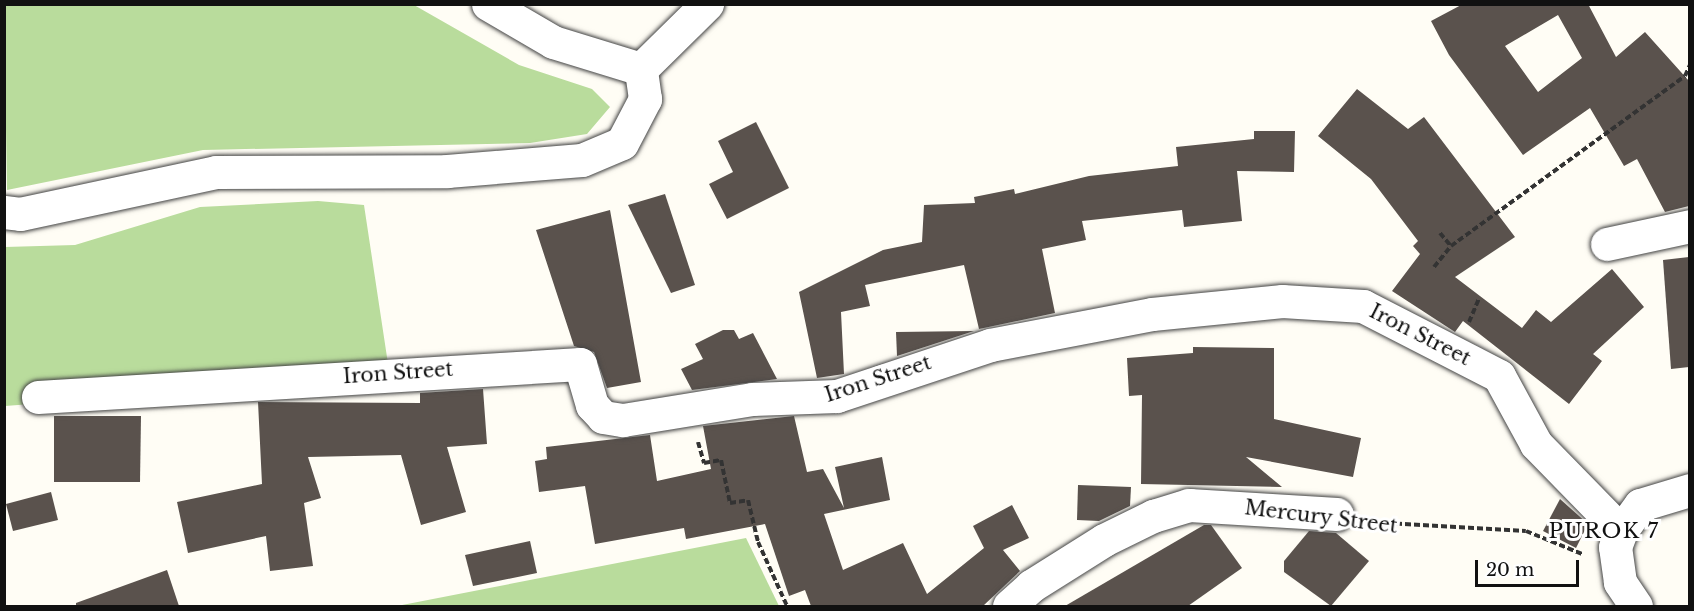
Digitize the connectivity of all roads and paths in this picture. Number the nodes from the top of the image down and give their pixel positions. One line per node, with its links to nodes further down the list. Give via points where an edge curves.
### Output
1 (488, 4): 4 (street, via 553,42)
2 (707, 4): 4 (street)
3 (1689, 65): 9 (path, via 1685,76)
4 (641, 69): 5 (street, via 645,99 622,143 582,160 447,171 216,172 20,214)
5 (4, 212)
6 (1689, 226): 8 (street)
7 (1440, 233): 9 (path)
8 (1607, 244)
9 (1451, 246): 10 (path)
10 (1434, 267)
11 (1479, 299): 12 (path, via 1480,307)
12 (1464, 329)
13 (38, 397): 17 (street, Iron Street, via 580,364 592,405 603,417 623,420 752,399 837,396 990,345 1152,314 1282,301 1363,306 1499,376 1536,444)
14 (695, 431): 19 (path, via 704,464 721,460 730,502 748,500 758,542)
15 (1689, 490): 17 (street, via 1640,505)
16 (1337, 514): 18 (path, Mercury Street, via 1386,526 1526,531 1582,554); 20 (street, Mercury Street, via 1189,505 1153,516 1104,540 1031,586)
17 (1621, 531): 21 (street, via 1616,547 1620,582)
18 (1588, 562)
19 (788, 606)
20 (1009, 606)
21 (1636, 606)

